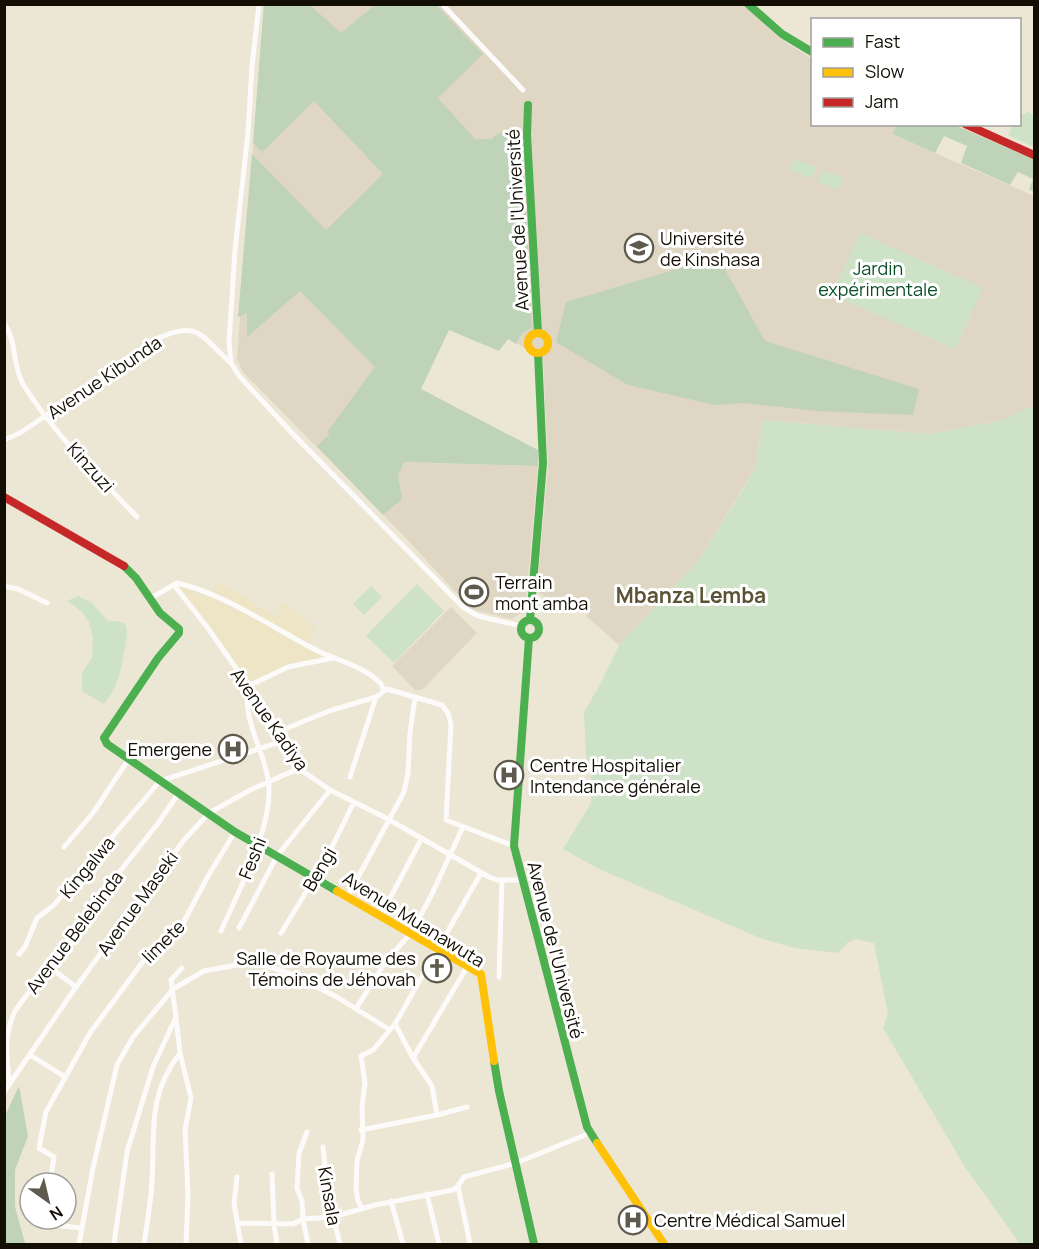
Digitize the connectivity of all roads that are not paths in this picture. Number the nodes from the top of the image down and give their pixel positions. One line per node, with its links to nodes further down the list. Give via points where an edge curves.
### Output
1 (259, 4): 12 (street, via 235,250)
2 (442, 4): 5 (street)
3 (748, 4): 4 (street, via 782,34)
4 (811, 51)
5 (523, 90)
6 (528, 105): 10 (street, Avenue de l'Université)
7 (970, 126): 8 (street)
8 (1035, 155)
9 (4, 323): 13 (street, Kinzuzi, via 12,335 15,364 22,381)
10 (538, 333): 11 (street, via 547,345); 11 (street, via 528,342 530,349)
11 (538, 353): 21 (street, Avenue de l'Université, via 543,463)
12 (231, 363): 13 (street, Avenue Kibunda, via 196,332 174,331 158,338); 22 (street, Avenue Kibunda, via 291,432 464,608 478,616)
13 (45, 417): 14 (street, Avenue Kibunda); 16 (street, Kinzuzi)
14 (4, 440)
15 (4, 497): 19 (street, via 122,564)
16 (137, 517)
17 (174, 585): 19 (street); 24 (street, via 186,585 222,600); 25 (street, Avenue Kadiya)
18 (4, 586): 20 (street)
19 (151, 598): 32 (street, Avenue Muanawuta, via 179,633 104,738)
20 (47, 603)
21 (531, 620): 22 (street); 23 (street, Avenue de l'Université, via 537,624 538,632)
22 (521, 626): 23 (street, via 522,634)
23 (529, 638): 46 (street, Avenue de l'Université)
24 (333, 658): 25 (street, via 288,667); 26 (street, via 373,677)
25 (248, 686): 29 (street, Avenue Kadiya); 31 (street, via 246,703)
26 (384, 690): 27 (street); 28 (street)
27 (375, 697): 29 (street); 34 (street)
28 (415, 698): 41 (street, via 407,784); 42 (street, via 442,705 448,713 451,730 445,819)
29 (280, 731): 30 (street, Avenue Kadiya)
30 (286, 740): 31 (street); 33 (street, Avenue Kadiya)
31 (258, 749): 35 (street); 36 (street)
32 (128, 760): 35 (street, Avenue Muanawuta); 47 (street, via 93,813)
33 (304, 772): 36 (street, Avenue Maseki, via 293,771); 37 (street, Avenue Kadiya)
34 (350, 777)
35 (160, 781): 38 (street, Avenue Muanawuta); 61 (street, Kingalwa, via 54,905 37,918 26,947)
36 (269, 782): 40 (street, Avenue Maseki); 45 (street, Feshi, via 267,818)
37 (330, 790): 39 (street, Avenue Kadiya); 49 (street)
38 (178, 794): 40 (street, Avenue Muanawuta); 62 (street, Avenue Belebinda)
39 (354, 802): 41 (street, Avenue Kadiya); 51 (street, Bengi)
40 (209, 813): 43 (street, Avenue Muanawuta); 66 (street, Avenue Maseki, via 184,840)
41 (388, 819): 44 (street, Avenue Kadiya); 54 (street)
42 (463, 827): 46 (street); 48 (street)
43 (235, 832): 45 (street, Avenue Muanawuta); 76 (street, limete, via 184,923 133,973)
44 (422, 838): 48 (street, Avenue Kadiya); 55 (street)
45 (258, 844): 49 (street, Avenue Muanawuta); 57 (street, Feshi)
46 (514, 846): 52 (street, Avenue de l'Université)
47 (64, 847)
48 (450, 854): 50 (street, Avenue Kadiya); 59 (street)
49 (277, 856): 51 (street, Avenue Muanawuta); 56 (street)
50 (481, 873): 53 (street, Avenue Kadiya); 60 (street)
51 (315, 877): 54 (street, Avenue Muanawuta); 58 (street, Bengi)
52 (522, 880): 53 (street, Avenue Kadiya); 83 (street, Avenue de l'Université)
53 (502, 881): 65 (street)
54 (348, 896): 55 (street, Avenue Muanawuta)
55 (380, 917): 59 (street, Avenue Muanawuta)
56 (239, 928)
57 (221, 931)
58 (281, 933)
59 (411, 933): 60 (street, Avenue Muanawuta); 68 (street, via 386,961)
60 (438, 949): 63 (street, Avenue Muanawuta); 70 (street)
61 (19, 954)
62 (48, 966): 66 (street); 72 (street, Avenue Belebinda, via 15,1011)
63 (467, 967): 75 (street); 85 (street, Avenue Muanawuta, via 481,974 483,981 499,1091)
64 (182, 968): 67 (street, via 171,980)
65 (499, 977)
66 (76, 987): 74 (street, Avenue Maseki)
67 (172, 989): 68 (street, via 204,971 254,962 289,973); 69 (street); 98 (street, via 117,1065)
68 (357, 1007): 71 (street)
69 (176, 1017): 73 (street); 100 (street, via 153,1067 127,1152)
70 (394, 1024): 71 (street); 75 (street)
71 (390, 1030): 81 (street, via 373,1050 361,1056 365,1077)
72 (5, 1040): 77 (street, Avenue Belebinda)
73 (180, 1053): 101 (street, via 162,1081 156,1103); 102 (street, via 191,1098 185,1130)
74 (30, 1055): 76 (street); 77 (street, Avenue Maseki)
75 (413, 1058): 80 (street, via 432,1086)
76 (65, 1077): 86 (street, limete, via 46,1112 39,1150 54,1157)
77 (9, 1082): 78 (street, Avenue Maseki)
78 (4, 1092)
79 (467, 1107): 80 (street)
80 (437, 1115): 81 (street)
81 (361, 1130): 92 (street, via 356,1189)
82 (307, 1132): 94 (street, via 297,1171)
83 (590, 1133): 85 (street); 111 (street, Avenue de l'Université)
84 (323, 1147): 93 (street, Kinsala)
85 (516, 1163): 89 (street, via 464,1177); 110 (street, Avenue Muanawuta)
86 (52, 1171)
87 (272, 1174): 96 (street)
88 (237, 1177): 95 (street)
89 (458, 1186): 90 (street); 109 (street)
90 (426, 1194): 91 (street); 108 (street)
91 (390, 1202): 92 (street); 107 (street)
92 (362, 1208): 93 (street)
93 (333, 1217): 94 (street); 106 (street, Kinsala)
94 (303, 1219): 96 (street, via 293,1224); 105 (street)
95 (237, 1223): 96 (street); 103 (street)
96 (274, 1224): 104 (street)
97 (78, 1228): 98 (street)
98 (82, 1228): 99 (street)
99 (79, 1244)
100 (114, 1245)
101 (144, 1245)
102 (186, 1245)
103 (241, 1245)
104 (277, 1245)
105 (308, 1245)
106 (340, 1245)
107 (403, 1245)
108 (439, 1245)
109 (470, 1245)
110 (534, 1245)
111 (664, 1245)

